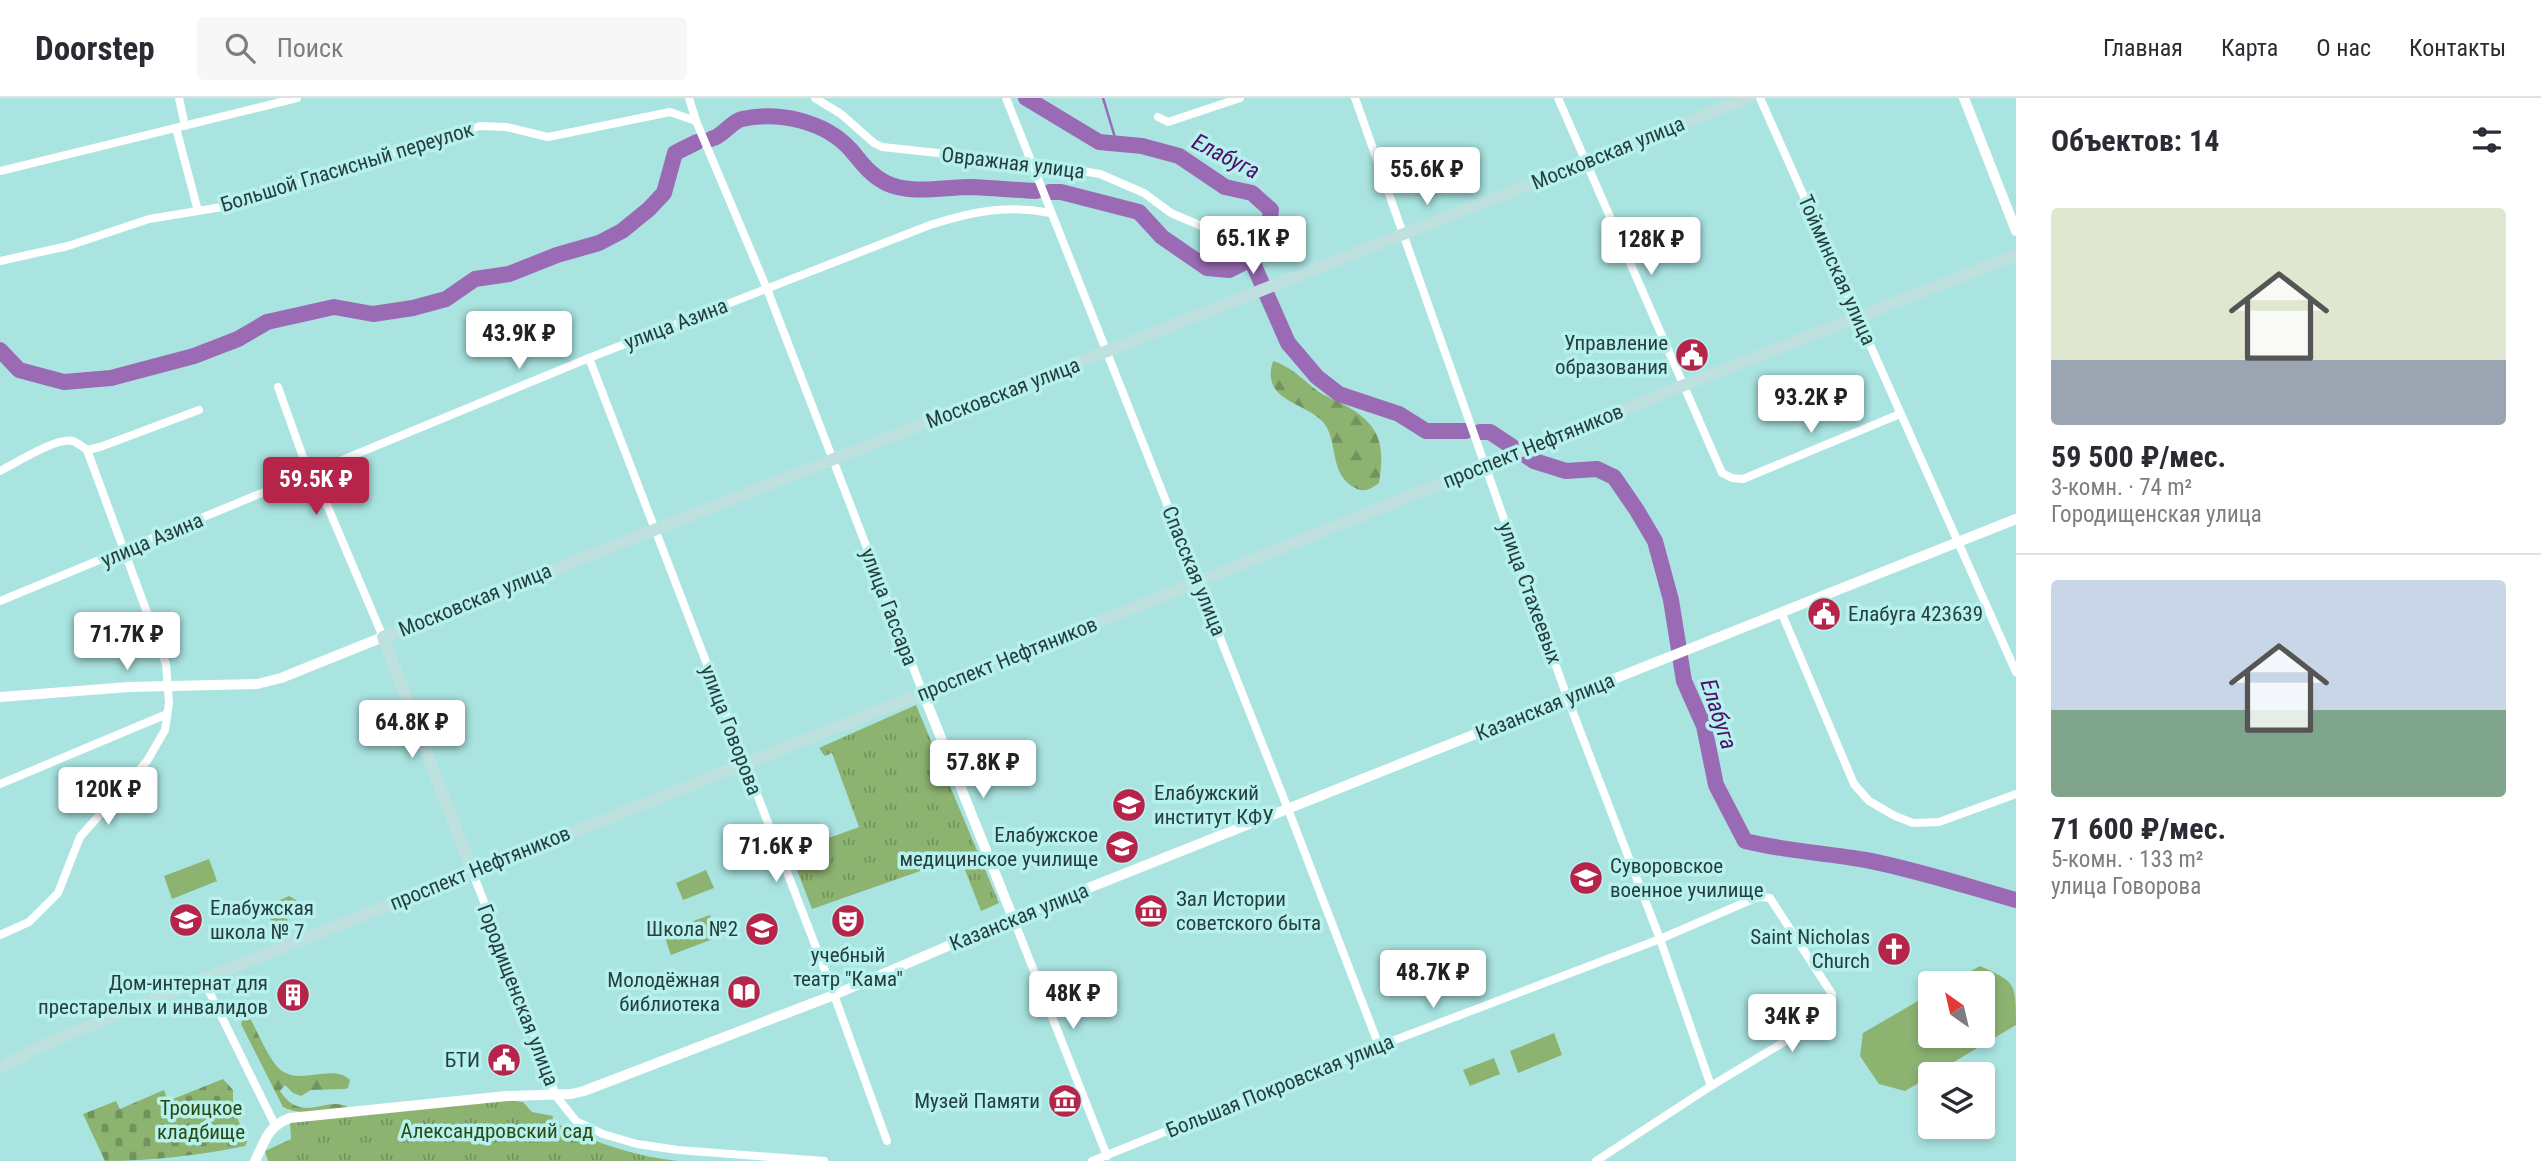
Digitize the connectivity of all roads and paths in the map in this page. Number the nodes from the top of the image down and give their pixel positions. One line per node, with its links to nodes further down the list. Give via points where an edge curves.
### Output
1 (179, 98): 14 (street)
2 (297, 98): 14 (street)
3 (689, 98): 13 (street, улица Гассара)
4 (815, 98): 16 (street, Овражная улица, via 882,147)
5 (1006, 98): 16 (street, Спасская улица)
6 (1240, 98): 12 (street, via 1168,122)
7 (1355, 98): 22 (street, улица Стахеевых)
8 (1558, 98): 15 (street)
9 (1748, 98): 15 (main road, Московская улица)
10 (1760, 98): 26 (street, Тойминская улица)
11 (1964, 98): 21 (street)
12 (1158, 117)
13 (696, 121): 18 (street, Большой Гласисный переулок, via 670,112 548,137 480,126); 25 (street, улица Гассара)
14 (181, 127): 17 (street); 18 (street)
15 (1585, 162): 22 (main road, Московская улица); 29 (street)
16 (1033, 163): 19 (street, Спасская улица); 20 (street, Овражная улица, via 1100,174)
17 (0, 171)
18 (198, 211): 24 (street, Большой Гласисный переулок, via 149,219 68,246)
19 (1050, 212): 25 (street, улица Азина, via 1026,208 969,212); 27 (street, Спасская улица)
20 (1213, 230)
21 (2016, 231)
22 (1403, 234): 27 (main road, Московская улица); 35 (street, улица Стахеевых)
23 (2016, 255): 26 (main road, проспект Нефтяников)
24 (0, 261)
25 (766, 289): 28 (street, улица Азина); 34 (street, улица Гассара)
26 (1858, 317): 29 (main road, проспект Нефтяников); 32 (street, Тойминская улица)
27 (1108, 352): 34 (main road, Московская улица); 42 (street, Спасская улица)
28 (589, 358): 37 (street, улица Азина); 39 (street, улица Говорова)
29 (1682, 386): 32 (street, via 1726,476 1743,478); 35 (main road, проспект Нефтяников)
30 (278, 387): 37 (street, Городищенская улица, via 303,457)
31 (199, 410): 33 (street)
32 (1900, 414): 40 (street, Тойминская улица)
33 (87, 450): 36 (street, via 64,441); 41 (street)
34 (832, 460): 39 (main road, Московская улица); 48 (street, улица Гассара)
35 (1485, 465): 42 (main road, проспект Нефтяников); 50 (street, улица Стахеевых)
36 (0, 471)
37 (313, 472): 41 (street, улица Азина); 45 (street, Городищенская улица)
38 (2016, 519): 40 (street, Казанская улица)
39 (654, 530): 45 (main road, Московская улица); 52 (street, улица Говорова)
40 (1958, 543): 44 (street, Казанская улица); 46 (street, Тойминская улица)
41 (126, 551): 43 (street, улица Азина); 47 (street, via 166,664)
42 (1197, 581): 48 (main road, проспект Нефтяников); 55 (street, Спасская улица)
43 (0, 601)
44 (1782, 614): 50 (street, Казанская улица); 54 (street, via 1859,792 1869,801 1913,823 1933,822)
45 (383, 637): 47 (street, Московская улица, via 257,684); 56 (main road, Городищенская улица)
46 (2016, 671)
47 (169, 685): 49 (street, Московская улица); 51 (street)
48 (923, 694): 52 (main road, проспект Нефтяников); 57 (street, улица Гассара)
49 (0, 697)
50 (1567, 697): 55 (street, Казанская улица); 59 (street, улица Стахеевых)
51 (167, 714): 53 (street); 58 (street, via 157,747 80,837 58,893 29,922)
52 (744, 763): 56 (main road, проспект Нефтяников); 61 (street, улица Говорова)
53 (0, 784)
54 (2016, 794)
55 (1288, 810): 57 (street, Казанская улица); 62 (street, Спасская улица)
56 (472, 872): 60 (main road, проспект Нефтяников); 65 (street, Городищенская улица)
57 (1013, 918): 61 (street, Казанская улица); 68 (street, улица Гассара)
58 (0, 935)
59 (1660, 939): 62 (street, Большая Покровская улица); 64 (street, улица Стахеевых); 64 (street, Большая Покровская улица, via 1752,899 1767,897 1832,994 1832,1013)
60 (203, 979): 63 (main road, проспект Нефтяников); 66 (street)
61 (834, 995): 65 (street, Казанская улица, via 584,1091); 67 (street, улица Говорова)
62 (1379, 1046): 68 (street, Большая Покровская улица)
63 (0, 1067)
64 (1711, 1086): 72 (street)
65 (556, 1096): 66 (street, Казанская улица, via 507,1096 296,1118); 70 (street, via 584,1125 637,1144)
66 (275, 1125): 69 (street, via 264,1138)
67 (887, 1141)
68 (1107, 1156): 71 (street, Большая Покровская улица)
69 (256, 1161)
70 (824, 1161)
71 (1092, 1161)
72 (1596, 1161)

